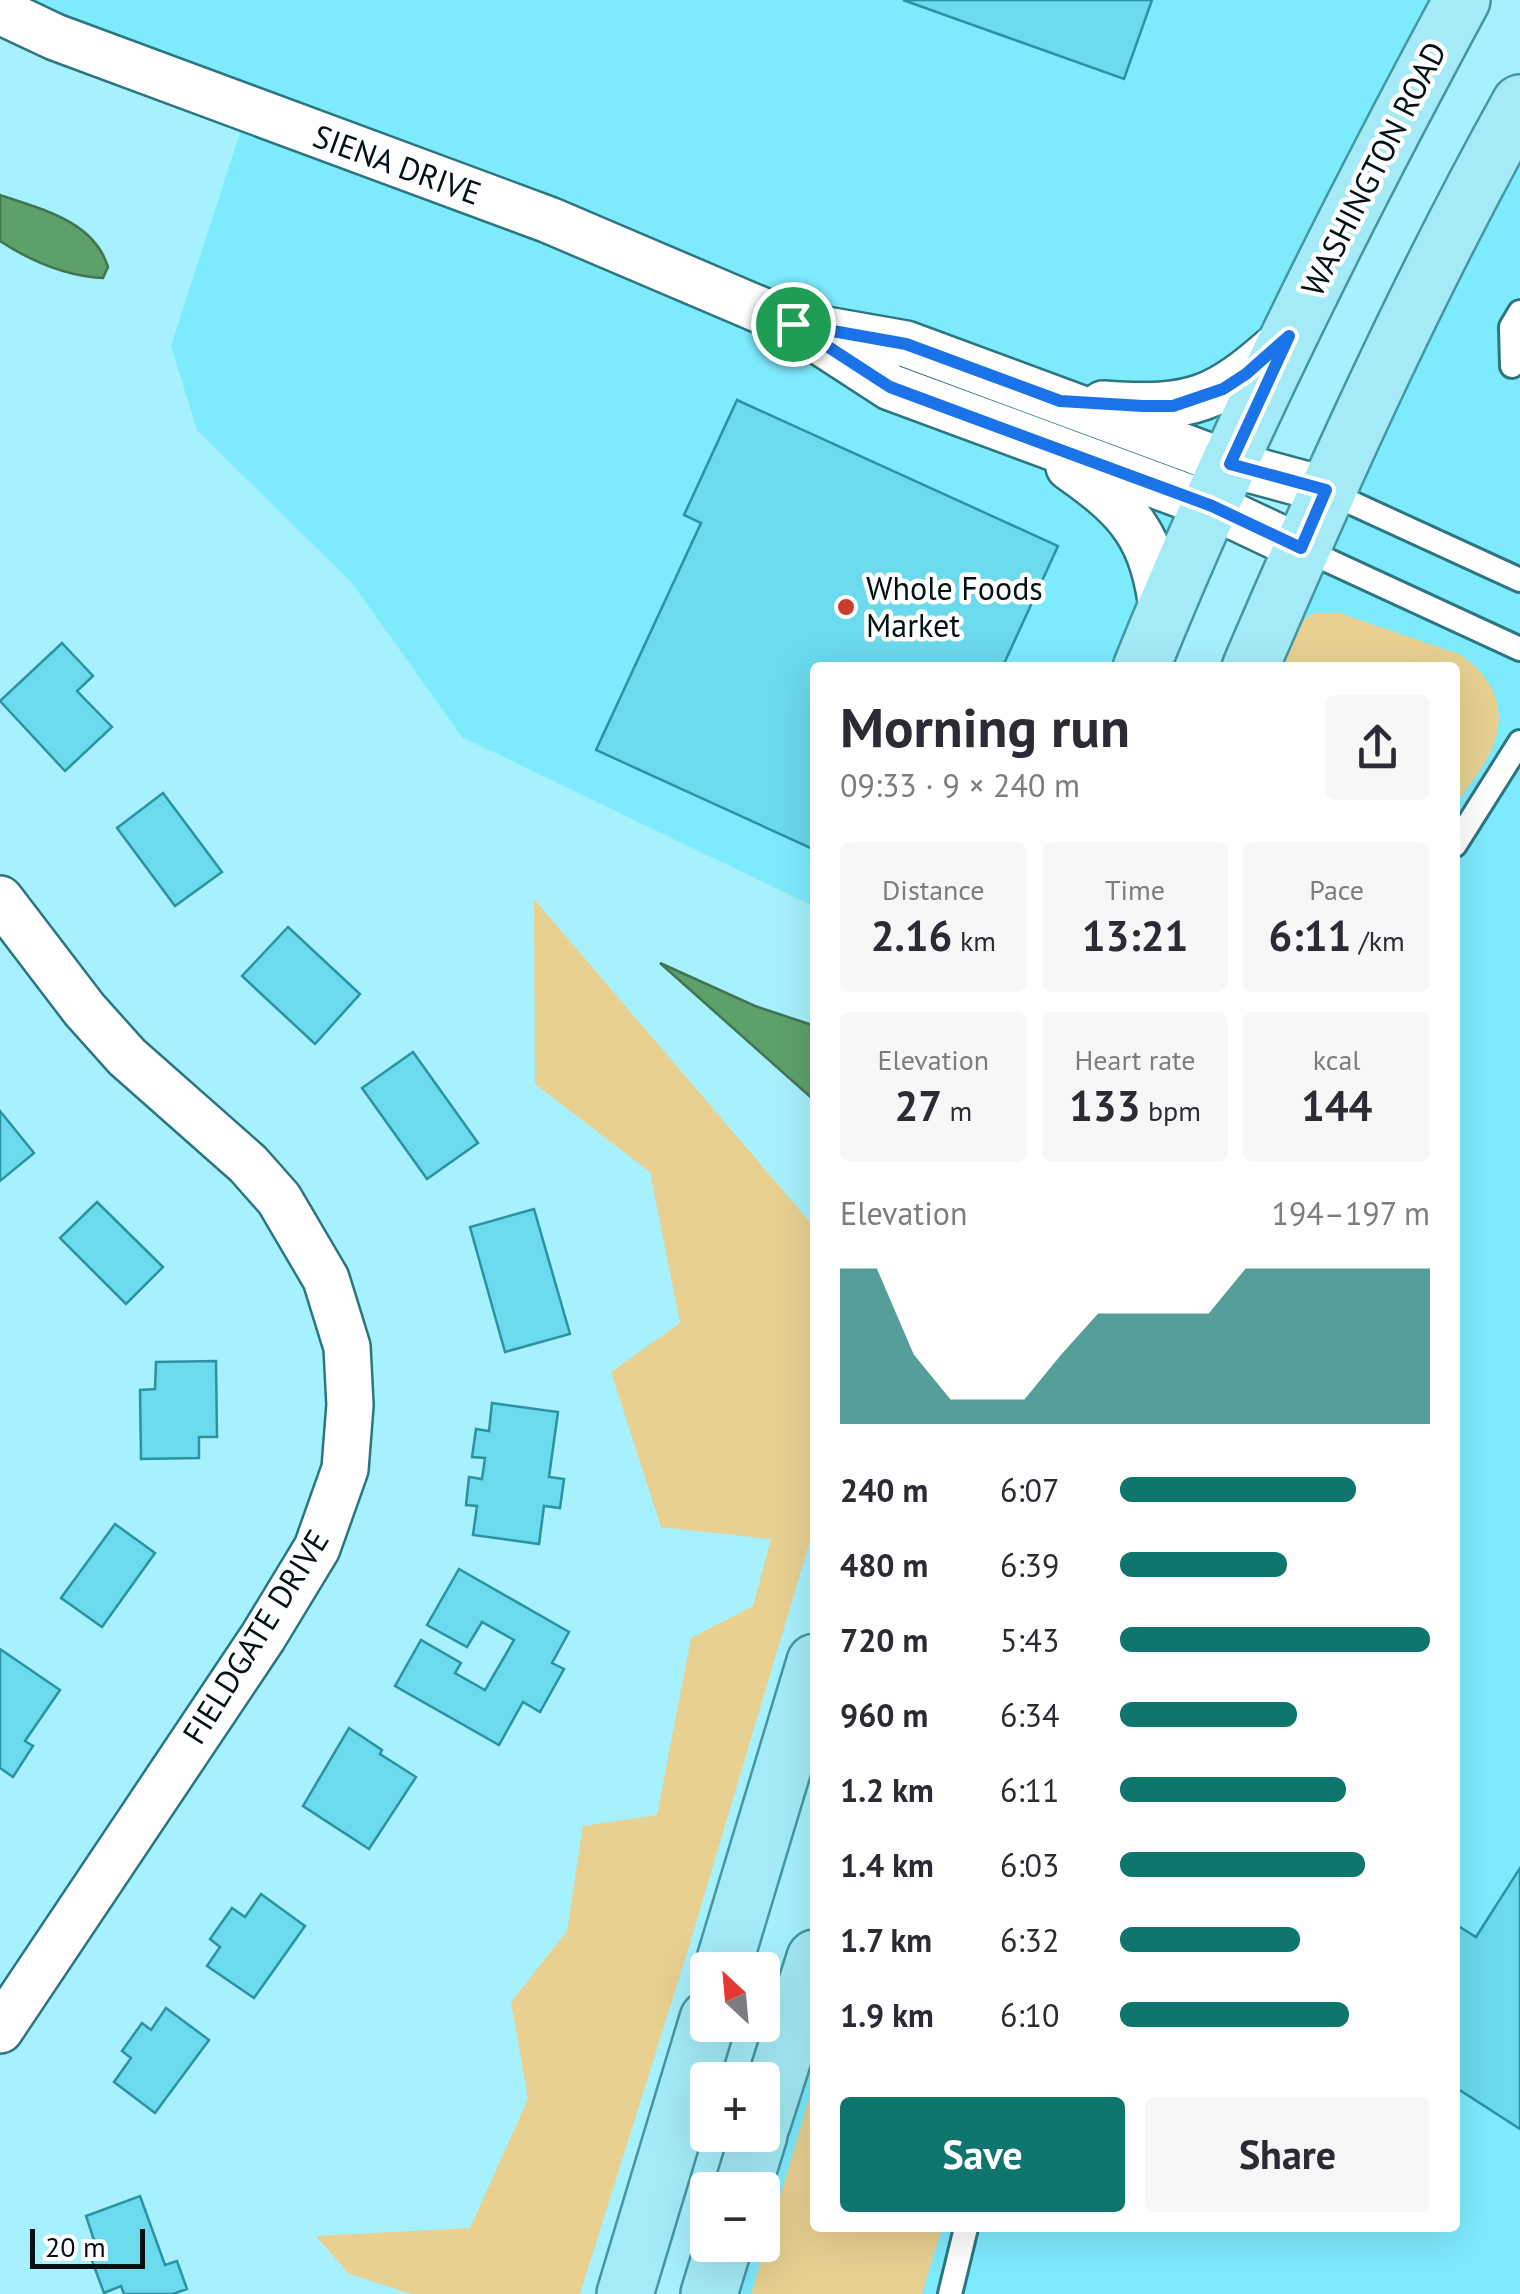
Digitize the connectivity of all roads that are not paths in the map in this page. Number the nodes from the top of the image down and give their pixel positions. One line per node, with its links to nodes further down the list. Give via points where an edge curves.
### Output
1 (1462, 0): 6 (main road, WASHINGTON ROAD)
2 (0, 10): 5 (street, SIENA DRIVE, via 54,37 549,220)
3 (1520, 103): 11 (main road, via 1409,312)
4 (1520, 312): 7 (lane, via 1511,327)
5 (793, 324): 8 (street, SIENA DRIVE, via 906,344); 9 (street, SIENA DRIVE, via 890,387)
6 (1289, 336): 8 (street, via 1246,374 1199,399 1173,406); 10 (main road, WASHINGTON ROAD)
7 (1518, 363)
8 (1060, 401): 10 (street, SIENA DRIVE)
9 (1026, 437): 10 (street, SIENA DRIVE); 14 (street, via 1101,490 1131,521 1158,573)
10 (1221, 485): 11 (street, SIENA DRIVE); 12 (street); 14 (main road, WASHINGTON ROAD)
11 (1326, 490): 12 (main road); 13 (lane)
12 (1301, 548): 15 (lane); 17 (main road)
13 (1520, 580)
14 (1163, 614): 16 (main road, WASHINGTON ROAD)
15 (1520, 649)
16 (1144, 662)
17 (1253, 662)
18 (1520, 742): 19 (lane)
19 (1460, 838)
20 (0, 898): 24 (street, FIELDGATE DRIVE, via 127,1058 279,1199 326,1279 346,1347 350,1405 345,1469 317,1548)
21 (810, 1679): 22 (main road)
22 (727, 1952)
23 (810, 1974): 26 (main road)
24 (0, 2030)
25 (701, 2042): 29 (main road)
26 (780, 2068)
27 (965, 2232): 31 (lane)
28 (719, 2262): 30 (main road)
29 (624, 2294)
30 (709, 2294)
31 (950, 2294)

